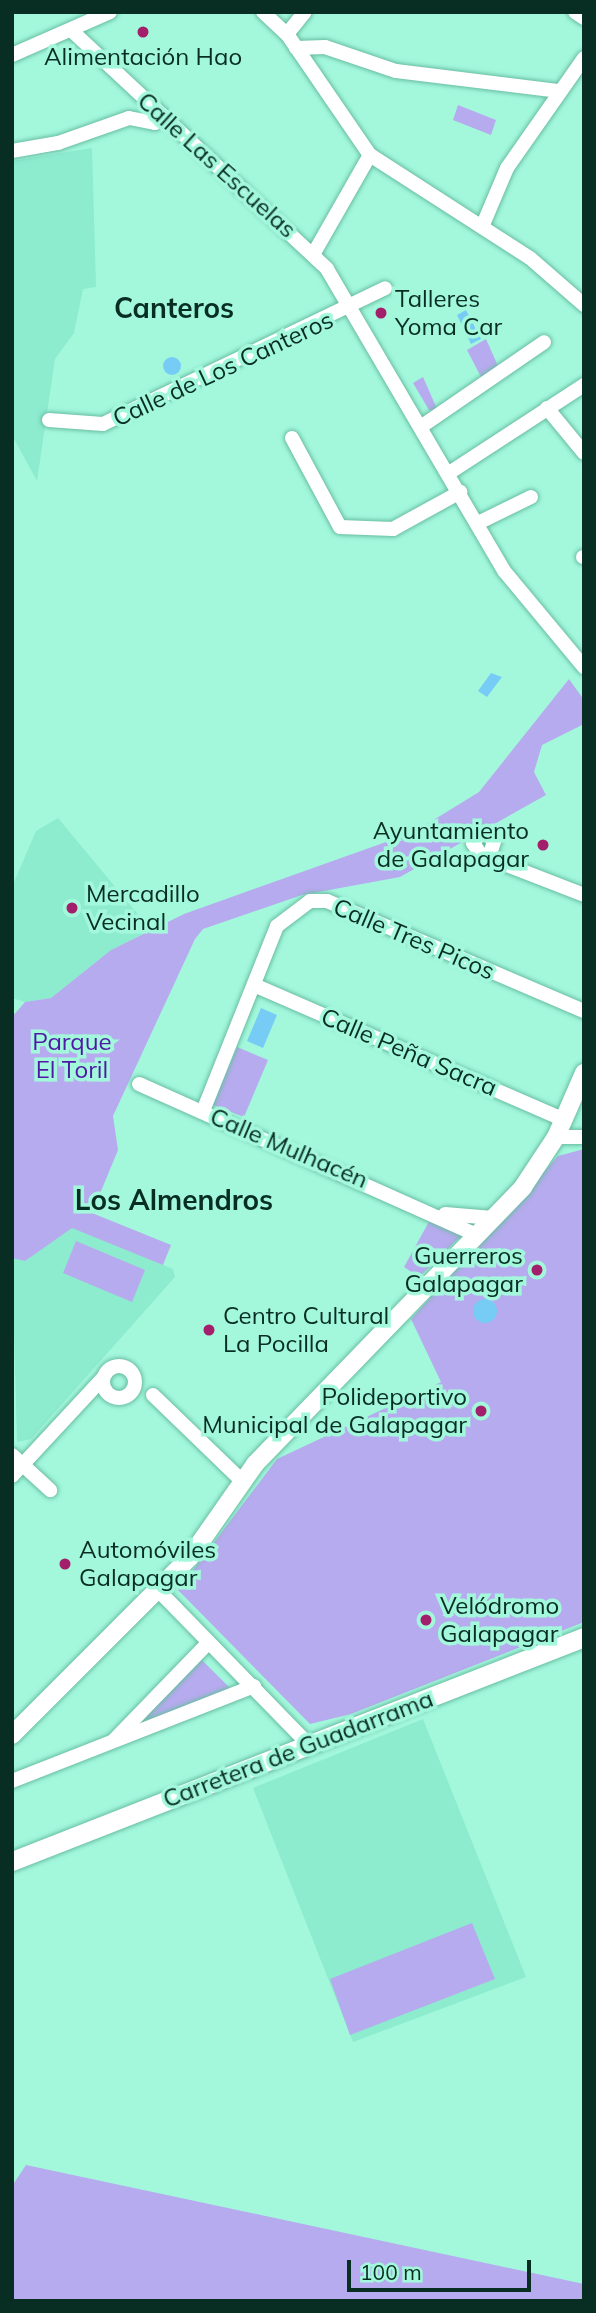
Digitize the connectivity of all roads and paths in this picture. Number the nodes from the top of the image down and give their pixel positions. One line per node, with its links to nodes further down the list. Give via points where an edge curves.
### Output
1 (124, 12): 5 (street)
2 (263, 12): 8 (street)
3 (305, 12): 8 (street)
4 (575, 12): 6 (street)
5 (107, 14): 7 (street)
6 (584, 19)
7 (71, 30): 10 (street); 14 (street, Calle Las Escuelas)
8 (287, 34): 9 (street)
9 (299, 54): 12 (street, via 325,47 396,71); 18 (street)
10 (12, 55)
11 (584, 58): 12 (street)
12 (563, 86): 13 (street); 19 (street, via 507,168)
13 (584, 87)
14 (142, 96): 15 (street, Calle Las Escuelas); 16 (street)
15 (163, 115): 16 (street, via 155,123); 20 (street, Calle Las Escuelas)
16 (129, 118): 17 (street, via 58,144)
17 (12, 151)
18 (370, 155): 19 (street); 20 (street)
19 (482, 227): 22 (street)
20 (314, 253): 23 (street, Calle Las Escuelas)
21 (384, 288): 23 (street)
22 (584, 305)
23 (354, 308): 27 (street, Calle de Los Canteros, via 103,424); 28 (street, Calle Las Escuelas)
24 (544, 342): 28 (street)
25 (584, 385): 26 (street)
26 (547, 408): 30 (street); 31 (street)
27 (49, 420)
28 (422, 426): 31 (street, Calle Las Escuelas)
29 (292, 438): 32 (street, via 340,527 393,529)
30 (584, 453)
31 (449, 473): 32 (street, Calle Las Escuelas)
32 (460, 492): 34 (street, Calle Las Escuelas)
33 (531, 497): 34 (street)
34 (478, 523): 35 (street, Calle Las Escuelas, via 515,586)
35 (582, 656)
36 (490, 854): 37 (street)
37 (584, 895)
38 (254, 985): 39 (street, Calle Tres Picos, via 285,915 310,901 327,901); 42 (street, Calle Tres Picos); 43 (street, Calle Peña Sacra)
39 (584, 1011)
40 (584, 1073): 43 (street)
41 (139, 1084): 42 (street, Calle Mulhacén)
42 (203, 1111): 46 (street, Calle Mulhacén)
43 (564, 1120): 44 (street)
44 (556, 1137): 45 (street); 47 (street)
45 (584, 1137)
46 (440, 1213): 47 (street, Calle Mulhacén); 48 (street, Calle Mulhacén)
47 (493, 1218): 48 (street)
48 (477, 1235): 55 (street)
49 (135, 1377): 50 (street, via 119,1366); 51 (street); 52 (street)
50 (104, 1384): 51 (street, via 120,1399); 53 (street, via 86,1395)
51 (132, 1393): 52 (street)
52 (153, 1395): 55 (street)
53 (18, 1460): 54 (street); 56 (street)
54 (12, 1476)
55 (242, 1481): 57 (street, via 190,1557)
56 (50, 1490)
57 (157, 1589): 59 (street); 61 (street)
58 (584, 1637): 63 (main road, Carretera de Guadarrama)
59 (209, 1642): 60 (street); 62 (street)
60 (254, 1686): 62 (street); 63 (street)
61 (12, 1735)
62 (111, 1744): 64 (street)
63 (309, 1745): 65 (main road, Carretera de Guadarrama)
64 (12, 1781)
65 (12, 1861)

